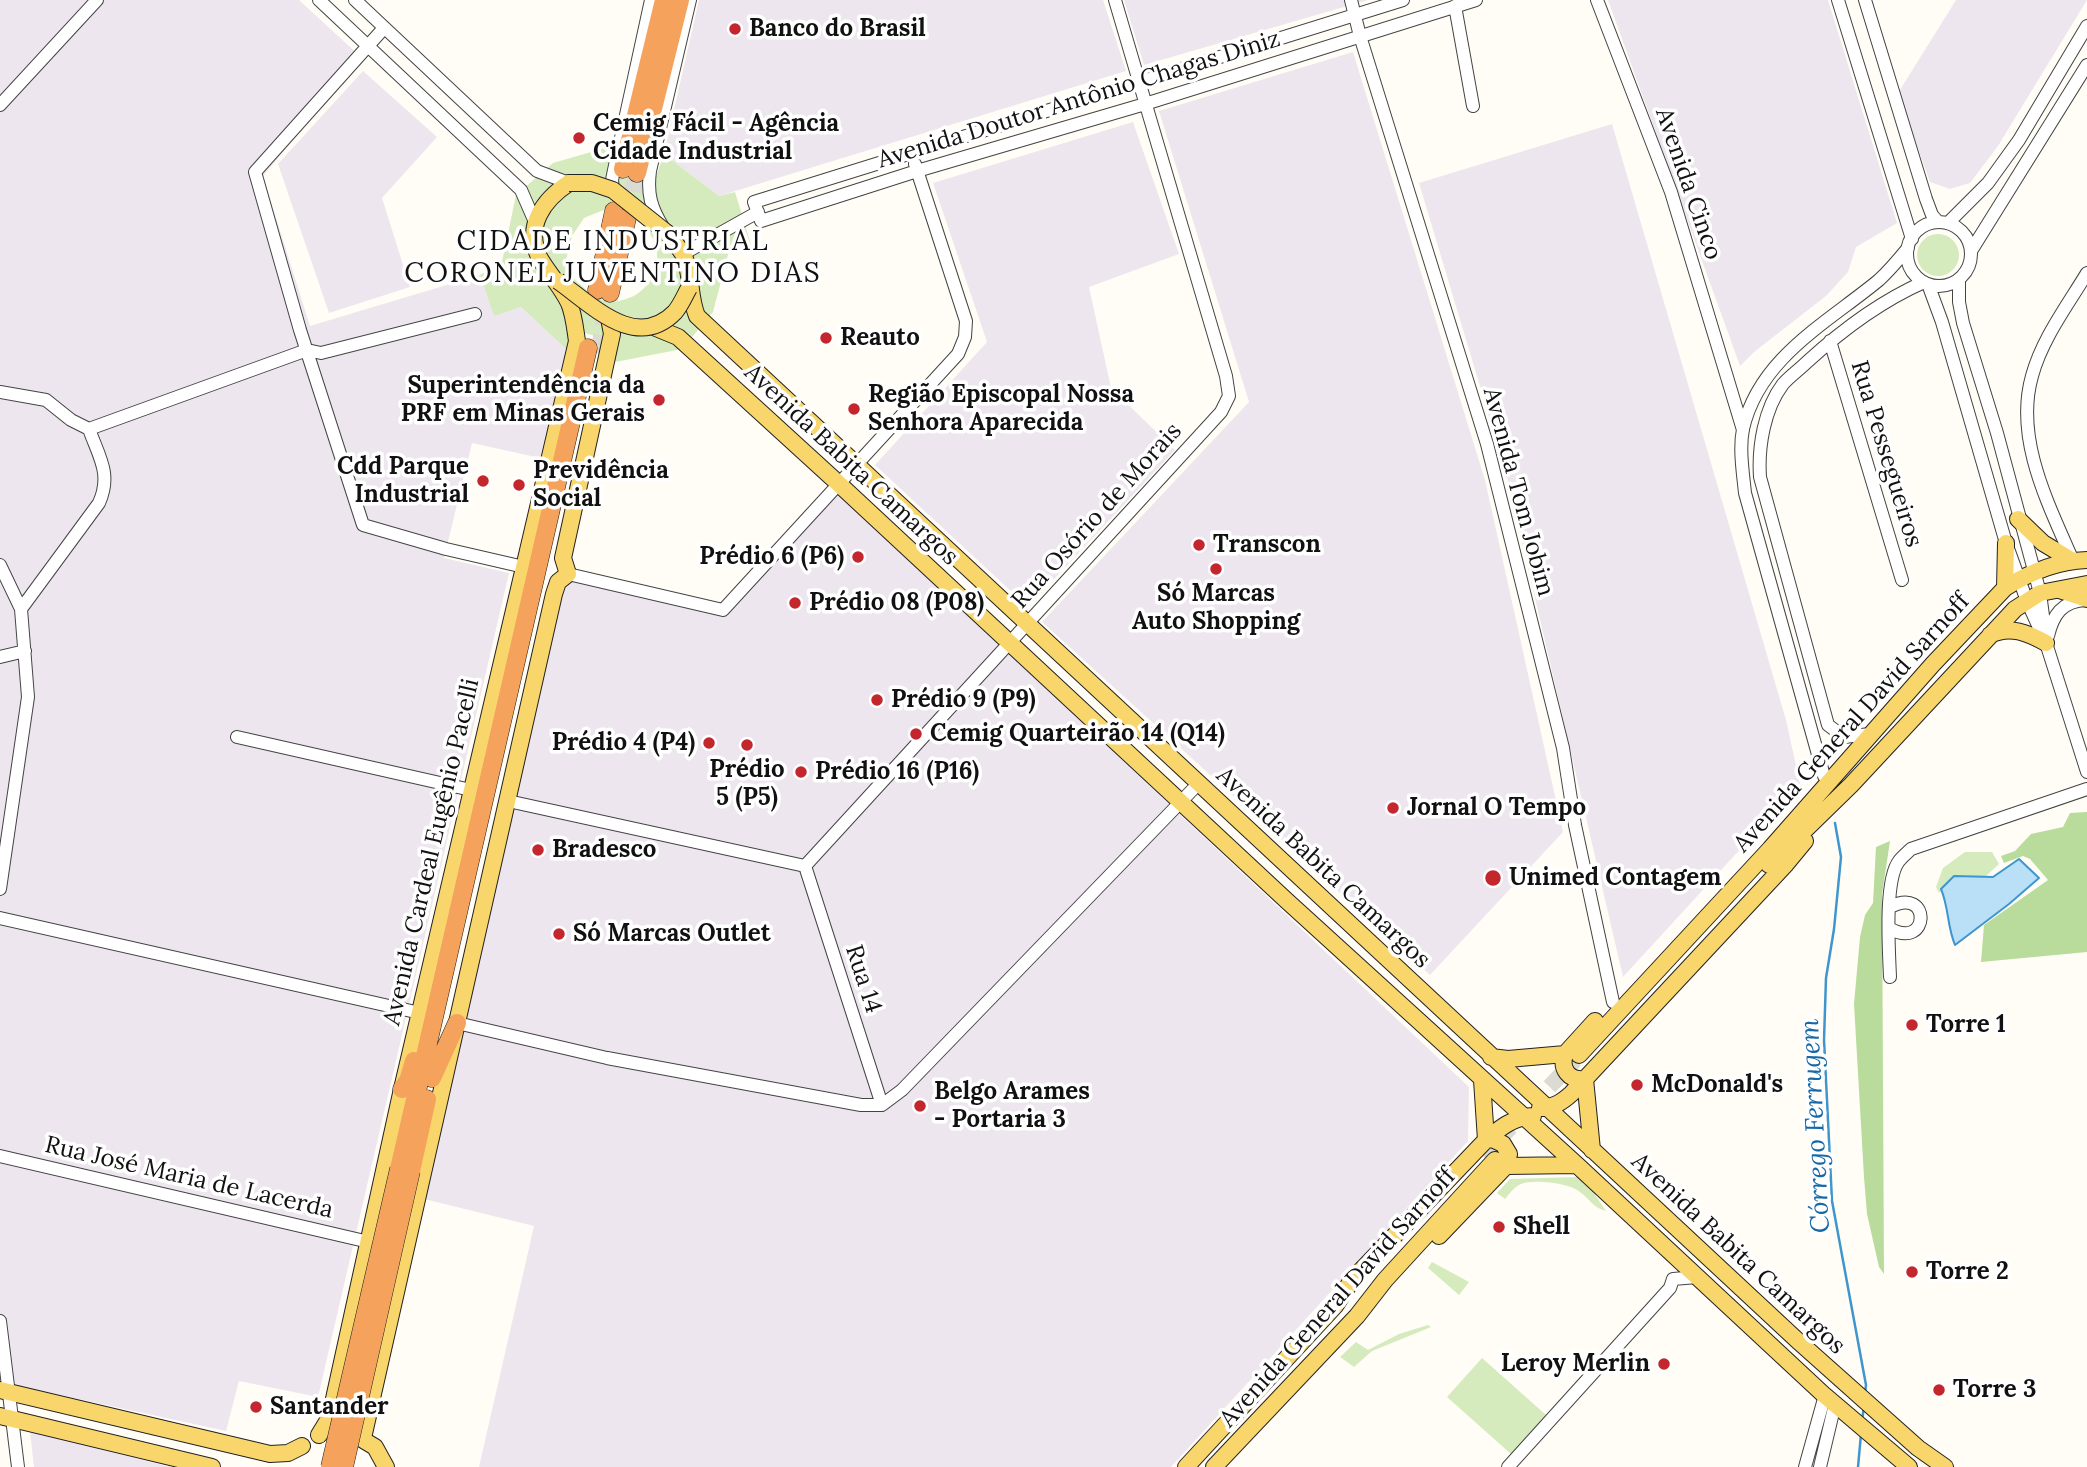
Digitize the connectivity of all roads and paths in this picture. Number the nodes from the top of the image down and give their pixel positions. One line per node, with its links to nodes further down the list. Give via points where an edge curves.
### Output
1 (97, 0): 24 (street)
2 (319, 0): 20 (street)
3 (355, 0): 18 (street)
4 (651, 0): 29 (street)
5 (664, 0): 6 (highway, via 630,171)
6 (680, 0)
7 (690, 0): 34 (street, via 649,171 652,209)
8 (1115, 0): 22 (street, Rua Osório de Morais)
9 (1351, 0): 16 (street, Avenida Tom Jobim)
10 (1403, 0): 16 (street, Avenida Doutor Antônio Chagas Diniz)
11 (1476, 0): 15 (street, Avenida Doutor Antônio Chagas Diniz)
12 (1597, 0): 51 (street, Avenida Cinco, via 1661,162)
13 (1838, 0): 35 (street)
14 (1865, 0): 33 (street, via 1926,199 1932,215)
15 (1455, 6): 19 (street, Avenida Doutor Antônio Chagas Diniz); 25 (street)
16 (1354, 15): 19 (street, Avenida Tom Jobim); 22 (street, Avenida Doutor Antônio Chagas Diniz)
17 (2087, 26): 33 (street, via 2020,140 1988,183)
18 (384, 28): 20 (street); 28 (street, via 537,171)
19 (1360, 36): 23 (street, Avenida Doutor Antônio Chagas Diniz); 96 (street, Avenida Tom Jobim, via 1486,444 1563,748)
20 (368, 46): 32 (street, via 522,190); 50 (street, via 255,172)
21 (2087, 65): 36 (street)
22 (1140, 83): 23 (street, Rua Osório de Morais); 26 (street, Avenida Doutor Antônio Chagas Diniz)
23 (1145, 104): 27 (street, Avenida Doutor Antônio Chagas Diniz); 72 (street, Rua Osório de Morais, via 1229,396 1220,412)
24 (0, 106)
25 (1473, 106)
26 (911, 153): 27 (street); 30 (street, Avenida Doutor Antônio Chagas Diniz, via 754,202)
27 (917, 171): 30 (street, Avenida Doutor Antônio Chagas Diniz, via 761,221); 56 (street, via 966,321 965,337 958,354)
28 (569, 183): 29 (main road, bridge, via 592,183); 32 (main road, via 552,194)
29 (613, 190): 34 (main road, bridge)
30 (758, 212): 37 (street)
31 (621, 215): 44 (highway)
32 (535, 222): 40 (main road, via 533,238 539,256)
33 (1943, 223): 35 (street, via 1919,230); 36 (street, via 1960,229)
34 (667, 233): 37 (main road)
35 (1910, 243): 41 (street, via 1909,264); 53 (street, via 1880,279 1796,345)
36 (1971, 251): 39 (street)
37 (683, 254): 42 (main road)
38 (2087, 273): 60 (street, via 2044,344 2027,402 2033,455)
39 (1959, 279): 41 (street, via 1944,286); 58 (street, via 1963,323)
40 (558, 281): 47 (main road, bridge); 62 (main road, Avenida Cardeal Eugênio Pacelli, via 571,306 577,341)
41 (1926, 283): 43 (street); 45 (street)
42 (689, 288): 48 (main road, bridge, via 677,310); 56 (main road, Avenida Babita Camargos, via 697,316)
43 (1906, 290): 45 (street); 49 (street)
44 (603, 291)
45 (1937, 310): 59 (street)
46 (475, 314): 50 (street, via 321,353)
47 (610, 318): 48 (main road, bridge, via 634,328); 64 (main road, via 612,334 563,558)
48 (656, 328): 57 (main road, Avenida Babita Camargos, via 678,337)
49 (1830, 341): 65 (street, Rua Pessegueiros); 78 (street, via 1783,384 1770,409 1759,456 1760,477 1828,725 1844,737)
50 (307, 350): 54 (street); 62 (street, via 363,525)
51 (1731, 384): 53 (street); 55 (street, Avenida Cinco)
52 (0, 392): 54 (street, via 46,400)
53 (1754, 395): 55 (street)
54 (89, 429): 71 (street, via 106,478 104,490)
55 (1743, 430): 82 (street, via 1745,494)
56 (856, 466): 57 (street); 72 (main road, Avenida Babita Camargos)
57 (839, 484): 64 (street, via 723,610); 74 (main road, Avenida Babita Camargos)
58 (2018, 519): 60 (main road, via 2043,543); 63 (street)
59 (2006, 543): 66 (main road)
60 (2080, 561): 63 (main road, Avenida General David Sarnoff)
61 (0, 565): 71 (street)
62 (524, 567): 86 (main road, Avenida Cardeal Eugênio Pacelli)
63 (2034, 572): 66 (main road, Avenida General David Sarnoff); 69 (street)
64 (568, 574): 87 (main road, via 558,582 554,594)
65 (1902, 580)
66 (2012, 584): 69 (street); 78 (main road, Avenida General David Sarnoff)
67 (2087, 584): 68 (main road)
68 (2056, 589): 69 (main road); 70 (main road)
69 (2033, 597): 73 (main road, Avenida General David Sarnoff); 75 (street)
70 (2087, 599): 75 (street, via 2059,610)
71 (21, 609): 76 (street)
72 (1027, 624): 74 (street, Rua Osório de Morais); 83 (main road, Avenida Babita Camargos)
73 (1988, 636): 75 (main road, via 2016,630); 84 (main road, Avenida General David Sarnoff)
74 (1009, 643): 88 (main road, Avenida Babita Camargos); 89 (street, Rua Osório de Morais)
75 (2046, 643): 81 (street)
76 (25, 651): 77 (street); 90 (street, via 28,697)
77 (0, 657)
78 (1870, 734): 80 (main road, Avenida General David Sarnoff)
79 (237, 737): 86 (street)
80 (1852, 754): 82 (main road); 100 (main road, Avenida General David Sarnoff)
81 (2087, 772)
82 (1824, 776): 96 (main road)
83 (1199, 783): 88 (street); 99 (main road, Avenida Babita Camargos)
84 (1851, 785): 100 (main road, Avenida General David Sarnoff); 102 (main road, via 1786,864)
85 (2087, 789): 91 (street, via 1911,849 1898,862 1891,881)
86 (471, 790): 97 (main road, Avenida Cardeal Eugênio Pacelli)
87 (508, 801): 89 (street); 98 (main road)
88 (1180, 801): 103 (main road, Avenida Babita Camargos); 105 (street, via 902,1090)
89 (805, 866): 105 (street, Rua 14)
90 (0, 887)
91 (1890, 907): 93 (street); 93 (street, via 1911,903 1919,910 1921,921 1910,934)
92 (0, 918): 97 (street)
93 (1889, 928): 94 (street)
94 (1890, 977)
95 (443, 979): 101 (highway, Avenida Cardeal Eugênio Pacelli, via 594,350); 104 (highway); 112 (highway, Avenida Cardeal Eugênio Pacelli)
96 (1614, 1002): 100 (main road)
97 (420, 1013): 104 (main road, Avenida Cardeal Eugênio Pacelli)
98 (457, 1023): 101 (highway); 105 (street, via 607,1058 861,1105); 123 (main road)
99 (1491, 1056): 100 (main road); 107 (main road, Avenida Babita Camargos)
100 (1576, 1057): 102 (main road, via 1563,1060 1565,1071 1573,1079)
101 (432, 1078): 112 (highway, Avenida Cardeal Eugênio Pacelli)
102 (1585, 1079): 107 (main road); 108 (main road)
103 (1482, 1080): 106 (main road, Avenida Babita Camargos); 110 (main road)
104 (402, 1089): 114 (main road, Avenida Cardeal Eugênio Pacelli)
105 (882, 1105)
106 (1517, 1111): 107 (main road); 110 (main road, via 1506,1123); 111 (main road, Avenida Babita Camargos)
107 (1553, 1113): 108 (main road, Avenida Babita Camargos)
108 (1592, 1150): 113 (main road, Avenida Babita Camargos)
109 (0, 1156): 114 (street, Rua José Maria de Lacerda)
110 (1492, 1156): 111 (main road); 132 (main road, Avenida General David Sarnoff, via 1352,1280 1335,1306); 133 (main road, Avenida General David Sarnoff, via 1388,1289)
111 (1577, 1165): 115 (main road, Avenida Babita Camargos)
112 (405, 1170): 129 (highway, Avenida Cardeal Eugênio Pacelli, bridge); 130 (highway, Avenida Cardeal Eugênio Pacelli, bridge)
113 (1686, 1236): 115 (main road, via 1675,1236); 118 (main road, Avenida Babita Camargos)
114 (369, 1242): 122 (main road, Avenida Cardeal Eugênio Pacelli, via 330,1417)
115 (1669, 1250): 116 (main road, Avenida Babita Camargos)
116 (1697, 1276): 120 (main road, Avenida Babita Camargos); 134 (street, via 1673,1279 1670,1288)
117 (0, 1321): 119 (street)
118 (1839, 1378): 120 (main road); 125 (main road, Avenida Babita Camargos)
119 (5, 1391): 121 (street); 124 (main road, via 270,1454)
120 (1831, 1400): 135 (street); 136 (street); 137 (main road, Avenida Babita Camargos)
121 (6, 1418): 126 (street); 127 (main road)
122 (320, 1435): 123 (main road, via 342,1432); 124 (main road)
123 (363, 1438): 131 (main road, via 375,1447)
124 (302, 1446): 128 (main road)
125 (1938, 1463)
126 (18, 1467)
127 (212, 1467)
128 (290, 1467)
129 (330, 1467)
130 (344, 1467)
131 (386, 1467)
132 (1186, 1467)
133 (1214, 1467)
134 (1507, 1467)
135 (1805, 1467)
136 (1820, 1467)
137 (1909, 1467)

